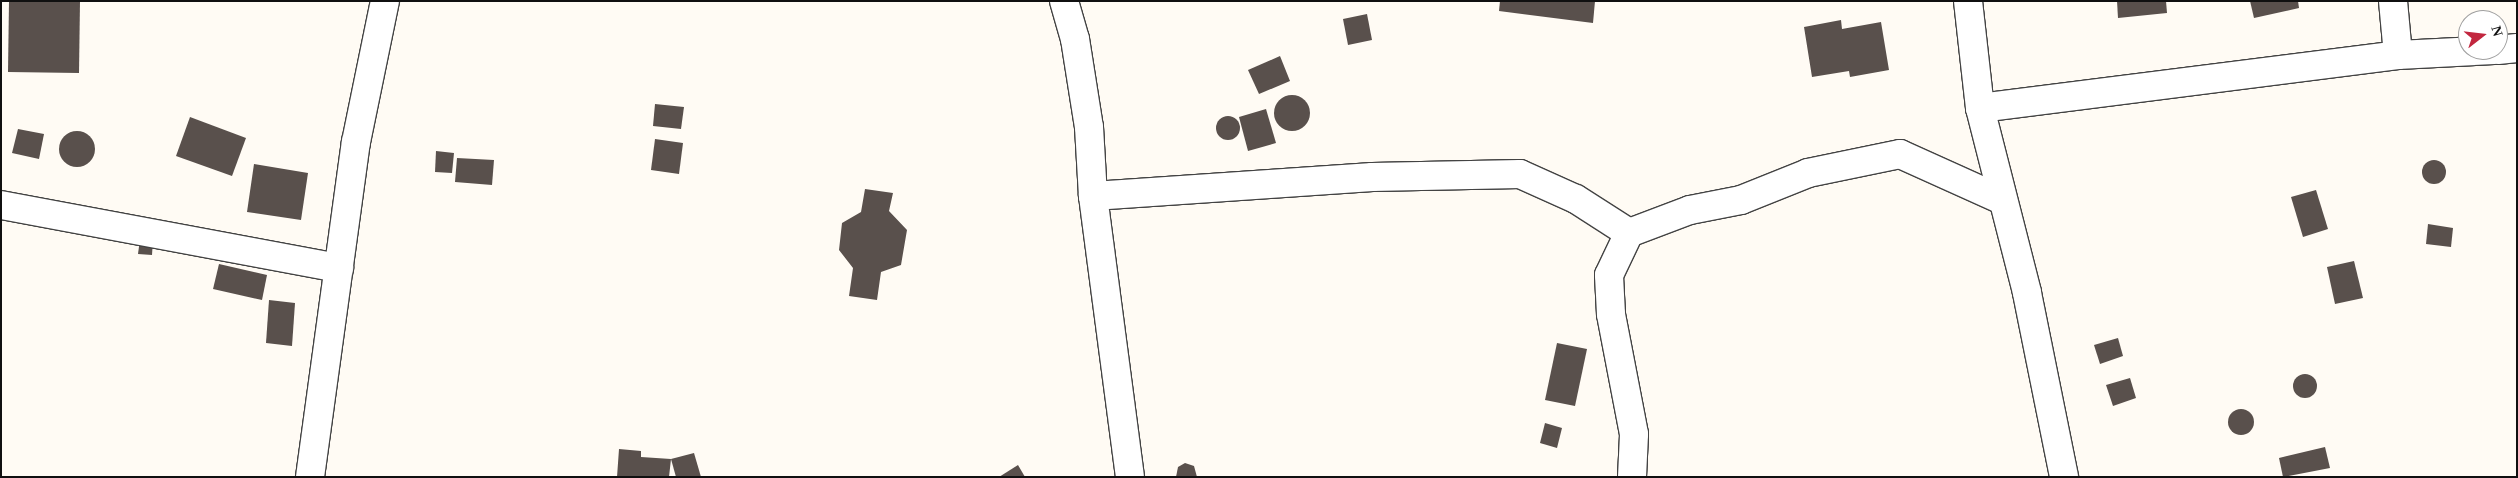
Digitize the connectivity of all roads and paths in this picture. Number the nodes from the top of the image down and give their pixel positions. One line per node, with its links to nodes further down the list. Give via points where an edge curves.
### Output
1 (385, 1): 12 (street, via 356,142)
2 (1064, 1): 8 (street, via 1075,40 1089,127)
3 (1968, 1): 7 (street)
4 (2393, 1): 6 (street)
5 (2458, 52): 6 (street)
6 (2398, 55): 7 (street)
7 (1980, 108): 9 (street)
8 (1093, 196): 11 (street, via 1372,177 1520,174 1576,199); 14 (street)
9 (2002, 200): 11 (street, via 1900,154 1808,173 1741,200 1690,210); 16 (street, via 2027,293)
10 (1, 205): 12 (street)
11 (1629, 233): 15 (street, via 1609,274 1611,314 1634,434)
12 (340, 268): 13 (street)
13 (310, 477)
14 (1130, 477)
15 (1632, 477)
16 (2064, 477)

